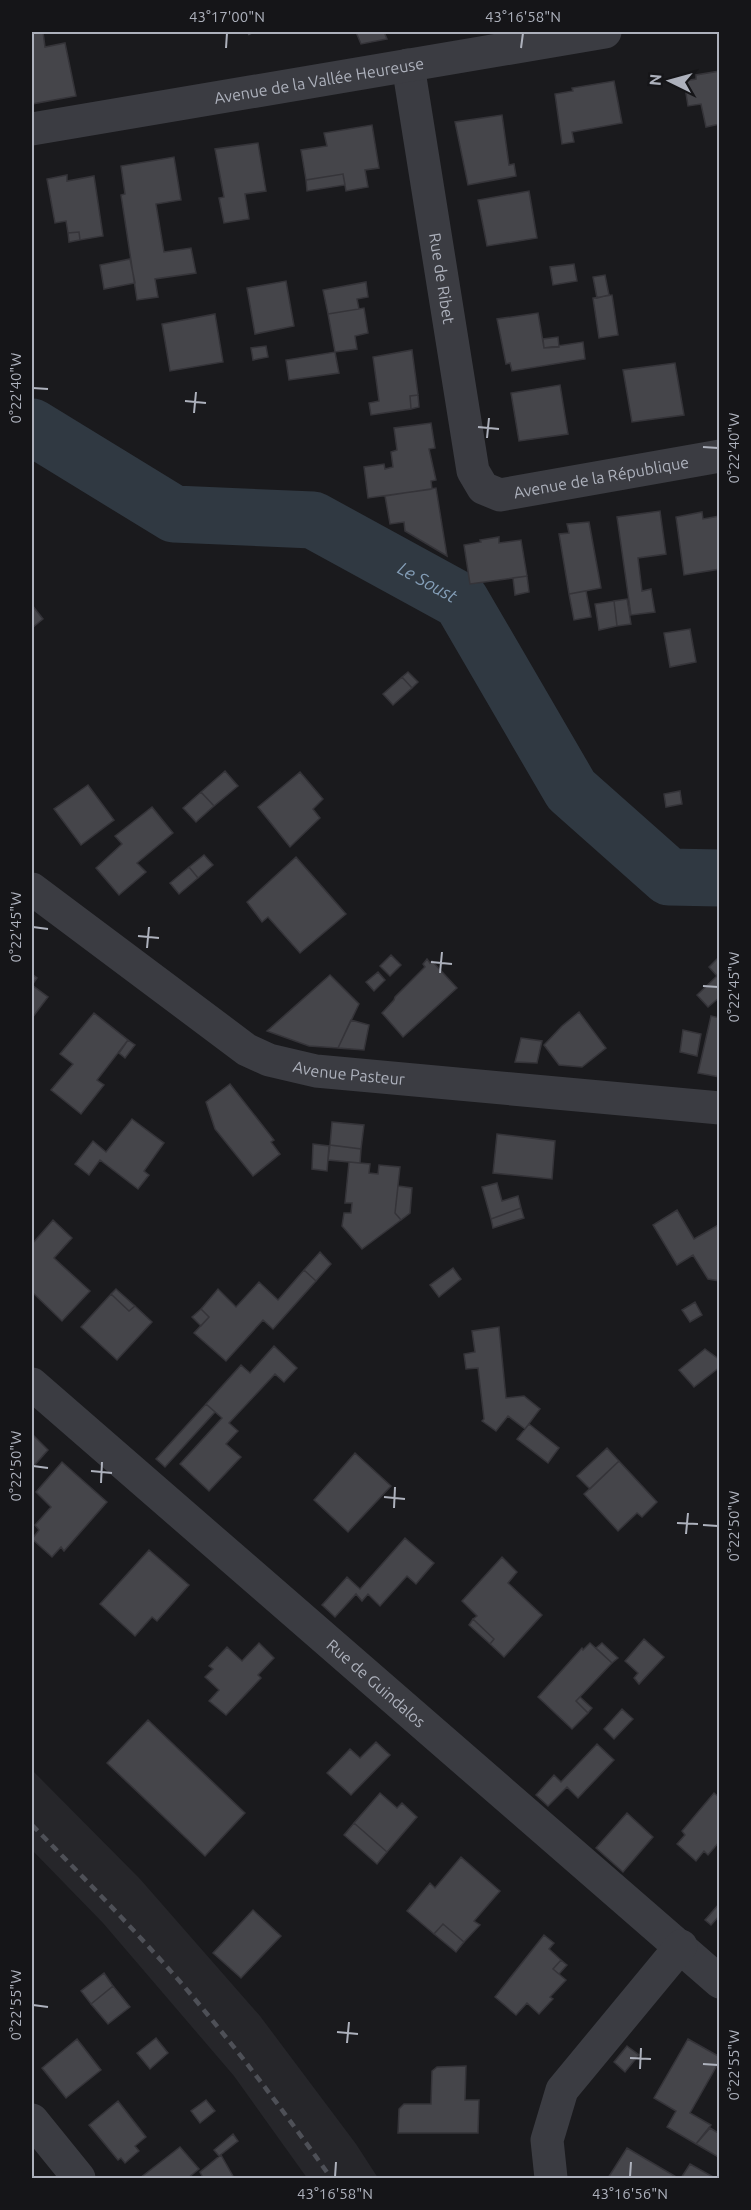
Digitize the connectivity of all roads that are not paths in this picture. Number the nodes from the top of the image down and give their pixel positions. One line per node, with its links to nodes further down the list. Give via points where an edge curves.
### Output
1 (605, 32): 2 (street, Avenue de la Vallée Heureuse)
2 (408, 65): 3 (street, Avenue de la Vallée Heureuse); 5 (street, Rue de Ribet, via 472,471)
3 (32, 129)
4 (720, 456): 5 (street, Avenue de la République, via 500,495)
5 (483, 488)
6 (32, 889): 7 (street, Avenue Pasteur, via 247,1050 268,1060 316,1071)
7 (720, 1108)
8 (32, 1384): 9 (street, Rue de Guindalos)
9 (681, 1946): 10 (street, Rue de Guindalos); 13 (street, via 562,2090 548,2140)
10 (720, 1982)
11 (32, 2120): 12 (street)
12 (79, 2178)
13 (551, 2178)

